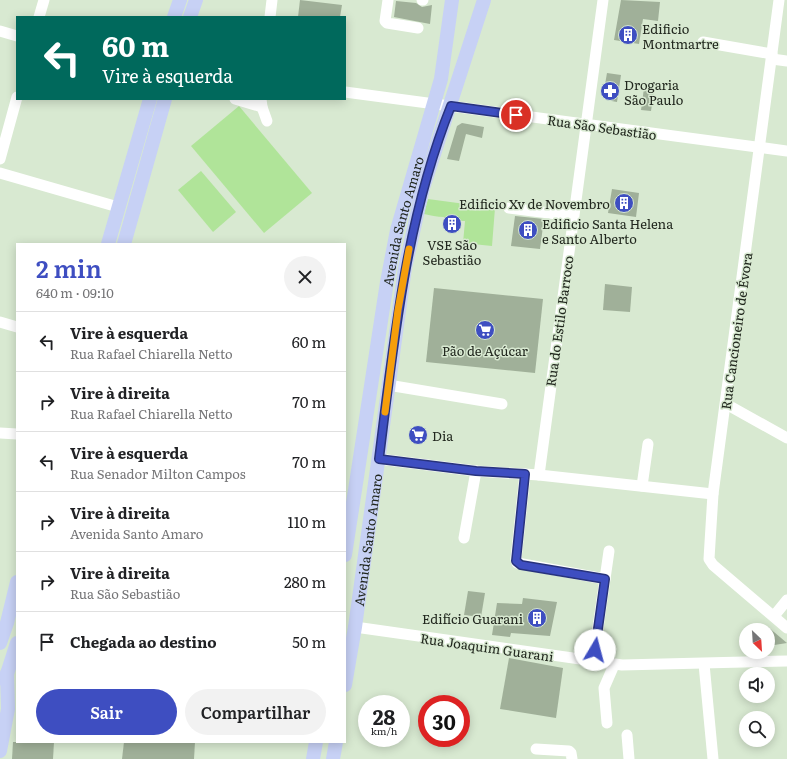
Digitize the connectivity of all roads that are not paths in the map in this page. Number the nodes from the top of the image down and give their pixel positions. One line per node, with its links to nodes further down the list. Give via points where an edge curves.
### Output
1 (44, 0): 10 (street)
2 (180, 0): 11 (main road)
3 (196, 0): 12 (main road)
4 (272, 0): 13 (street)
5 (388, 0): 14 (street, via 385,21 387,24)
6 (452, 0): 26 (main road, Avenida Santo Amaro)
7 (484, 0): 27 (main road, Avenida Santo Amaro)
8 (603, 0): 29 (street, Rua do Estilo Barroco)
9 (779, 0): 18 (street, Rua Cancioneiro de Évora)
10 (39, 16)
11 (174, 16)
12 (190, 16)
13 (270, 16)
14 (418, 28)
15 (0, 31): 16 (street)
16 (16, 36)
17 (703, 42): 18 (street)
18 (772, 56): 19 (street); 30 (street, Rua Cancioneiro de Évora)
19 (787, 61)
20 (346, 92): 26 (street, Rua São Sebastião)
21 (16, 100): 32 (street)
22 (150, 100): 34 (main road)
23 (165, 100): 38 (main road)
24 (242, 100): 25 (street)
25 (261, 103): 28 (street)
26 (435, 104): 27 (street, Rua São Sebastião); 55 (main road, Avenida Santo Amaro, via 397,230)
27 (451, 106): 29 (street, Rua São Sebastião); 41 (main road, Avenida Santo Amaro, via 423,188 405,268)
28 (267, 121)
29 (586, 125): 30 (street, Rua São Sebastião); 36 (street, Rua do Estilo Barroco)
30 (761, 147): 31 (street, Rua São Sebastião); 43 (street, Rua Cancioneiro de Évora)
31 (787, 151)
32 (0, 159)
33 (0, 173): 34 (street)
34 (118, 207): 37 (main road)
35 (510, 208): 36 (street)
36 (573, 216): 51 (street, Rua do Estilo Barroco)
37 (108, 243)
38 (124, 243)
39 (0, 322): 40 (street)
40 (16, 326)
41 (388, 385): 42 (street); 48 (main road, Avenida Santo Amaro)
42 (502, 404)
43 (726, 404): 46 (street); 53 (street, Rua Cancioneiro de Évora)
44 (0, 433): 45 (street)
45 (16, 434)
46 (787, 438)
47 (648, 444): 52 (street)
48 (379, 459): 49 (street); 61 (main road, Avenida Santo Amaro)
49 (476, 471): 50 (street); 54 (street)
50 (525, 474): 51 (street); 57 (street, via 517,563)
51 (539, 475): 52 (street)
52 (642, 486): 53 (street)
53 (714, 494): 60 (street, Rua Cancioneiro de Évora, via 709,559)
54 (464, 538)
55 (346, 548)
56 (609, 551): 57 (street)
57 (605, 579): 66 (street)
58 (16, 586): 63 (main road)
59 (787, 600): 60 (street)
60 (774, 616): 62 (street, Rua Cancioneiro de Évora)
61 (355, 627): 66 (street, Rua Joaquim Guarani); 69 (main road, Avenida Santo Amaro)
62 (787, 628)
63 (0, 643)
64 (16, 646): 70 (main road, via 7,673)
65 (787, 661): 67 (street, Rua Joaquim Guarani)
66 (593, 662): 68 (street, Rua Joaquim Guarani)
67 (704, 664): 68 (street, Rua Joaquim Guarani); 81 (street)
68 (614, 665): 71 (street, via 604,688)
69 (346, 679)
70 (8, 707): 76 (main road)
71 (607, 723)
72 (627, 735): 80 (street)
73 (316, 743): 77 (main road)
74 (336, 743): 78 (main road)
75 (536, 749): 79 (street, via 569,751)
76 (0, 751)
77 (313, 759)
78 (333, 759)
79 (572, 759)
80 (629, 759)
81 (713, 759)

